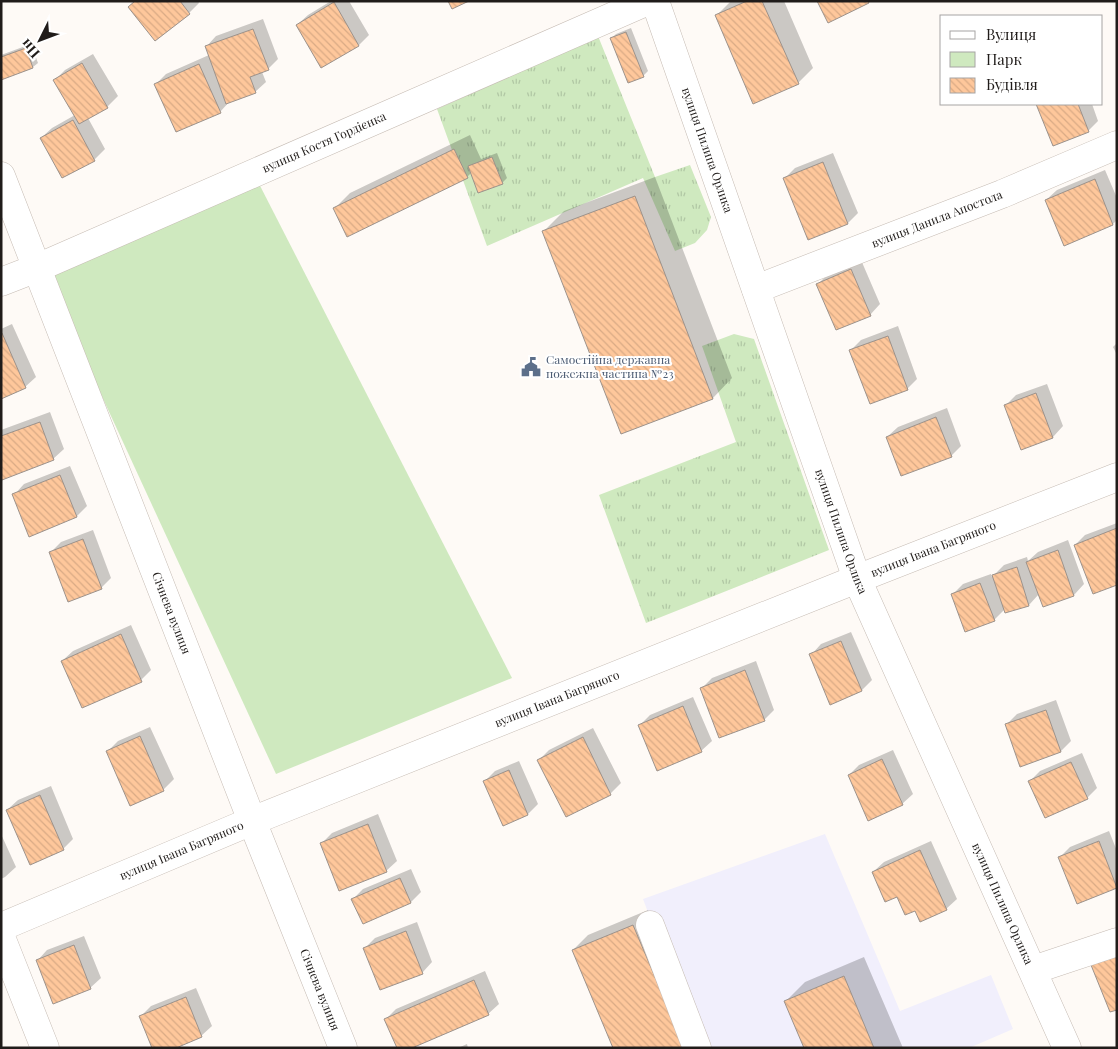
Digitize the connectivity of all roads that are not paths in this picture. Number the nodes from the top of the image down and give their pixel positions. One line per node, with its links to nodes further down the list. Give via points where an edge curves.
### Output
1 (648, 1): 5 (street, вулиця Костя Гордієнка)
2 (654, 1): 7 (street, вулиця Пилипа Орлика)
3 (1117, 145): 7 (street, вулиця Данила Апостола)
4 (1, 176): 5 (street, Січнева вулиця)
5 (37, 268): 6 (street, вулиця Костя Гордієнка); 10 (street, Січнева вулиця)
6 (1, 282)
7 (756, 289): 9 (street, вулиця Пилипа Орлика)
8 (1117, 477): 9 (street, вулиця Івана Багряного)
9 (857, 579): 10 (street, вулиця Івана Багряного); 15 (street, вулиця Пилипа Орлика)
10 (252, 821): 12 (street, вулиця Івана Багряного); 17 (street, Січнева вулиця)
11 (650, 925): 18 (street)
12 (1, 927)
13 (1, 937): 16 (street)
14 (1117, 942): 15 (street)
15 (1033, 970): 19 (street, вулиця Пилипа Орлика)
16 (45, 1048)
17 (343, 1048)
18 (697, 1048)
19 (1067, 1048)

